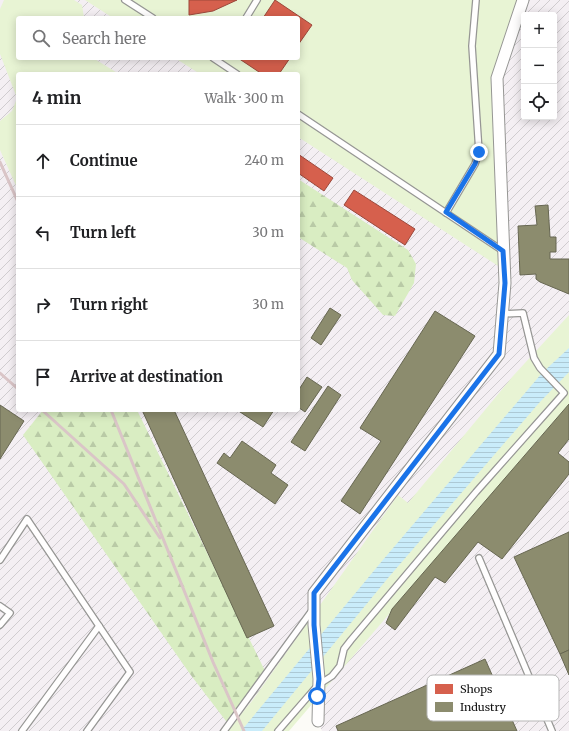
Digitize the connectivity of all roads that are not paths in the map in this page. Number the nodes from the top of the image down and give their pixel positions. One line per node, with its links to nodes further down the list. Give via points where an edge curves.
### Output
1 (125, 0): 5 (lane)
2 (257, 0): 6 (lane)
3 (476, 0): 10 (lane, via 472,46 479,152 475,164)
4 (523, 0): 11 (street, via 496,78)
5 (150, 16)
6 (247, 16)
7 (218, 60): 8 (lane)
8 (234, 72)
9 (300, 115): 10 (lane)
10 (446, 212): 11 (lane)
11 (503, 251): 12 (street, via 505,283)
12 (502, 314): 16 (street, via 499,354 314,593); 20 (lane, via 523,313 534,358 564,393 351,640 344,650 340,666 332,676)
13 (479, 558): 19 (lane)
14 (0, 560): 18 (lane, via 27,519)
15 (0, 606): 17 (lane, via 10,614)
16 (314, 607): 20 (street); 25 (lane)
17 (0, 626)
18 (99, 626): 23 (lane); 24 (lane, via 130,672)
19 (528, 675)
20 (319, 682): 21 (street); 26 (lane)
21 (318, 721)
22 (548, 721): 27 (lane)
23 (22, 731)
24 (87, 731)
25 (224, 731)
26 (278, 731)
27 (552, 731)

